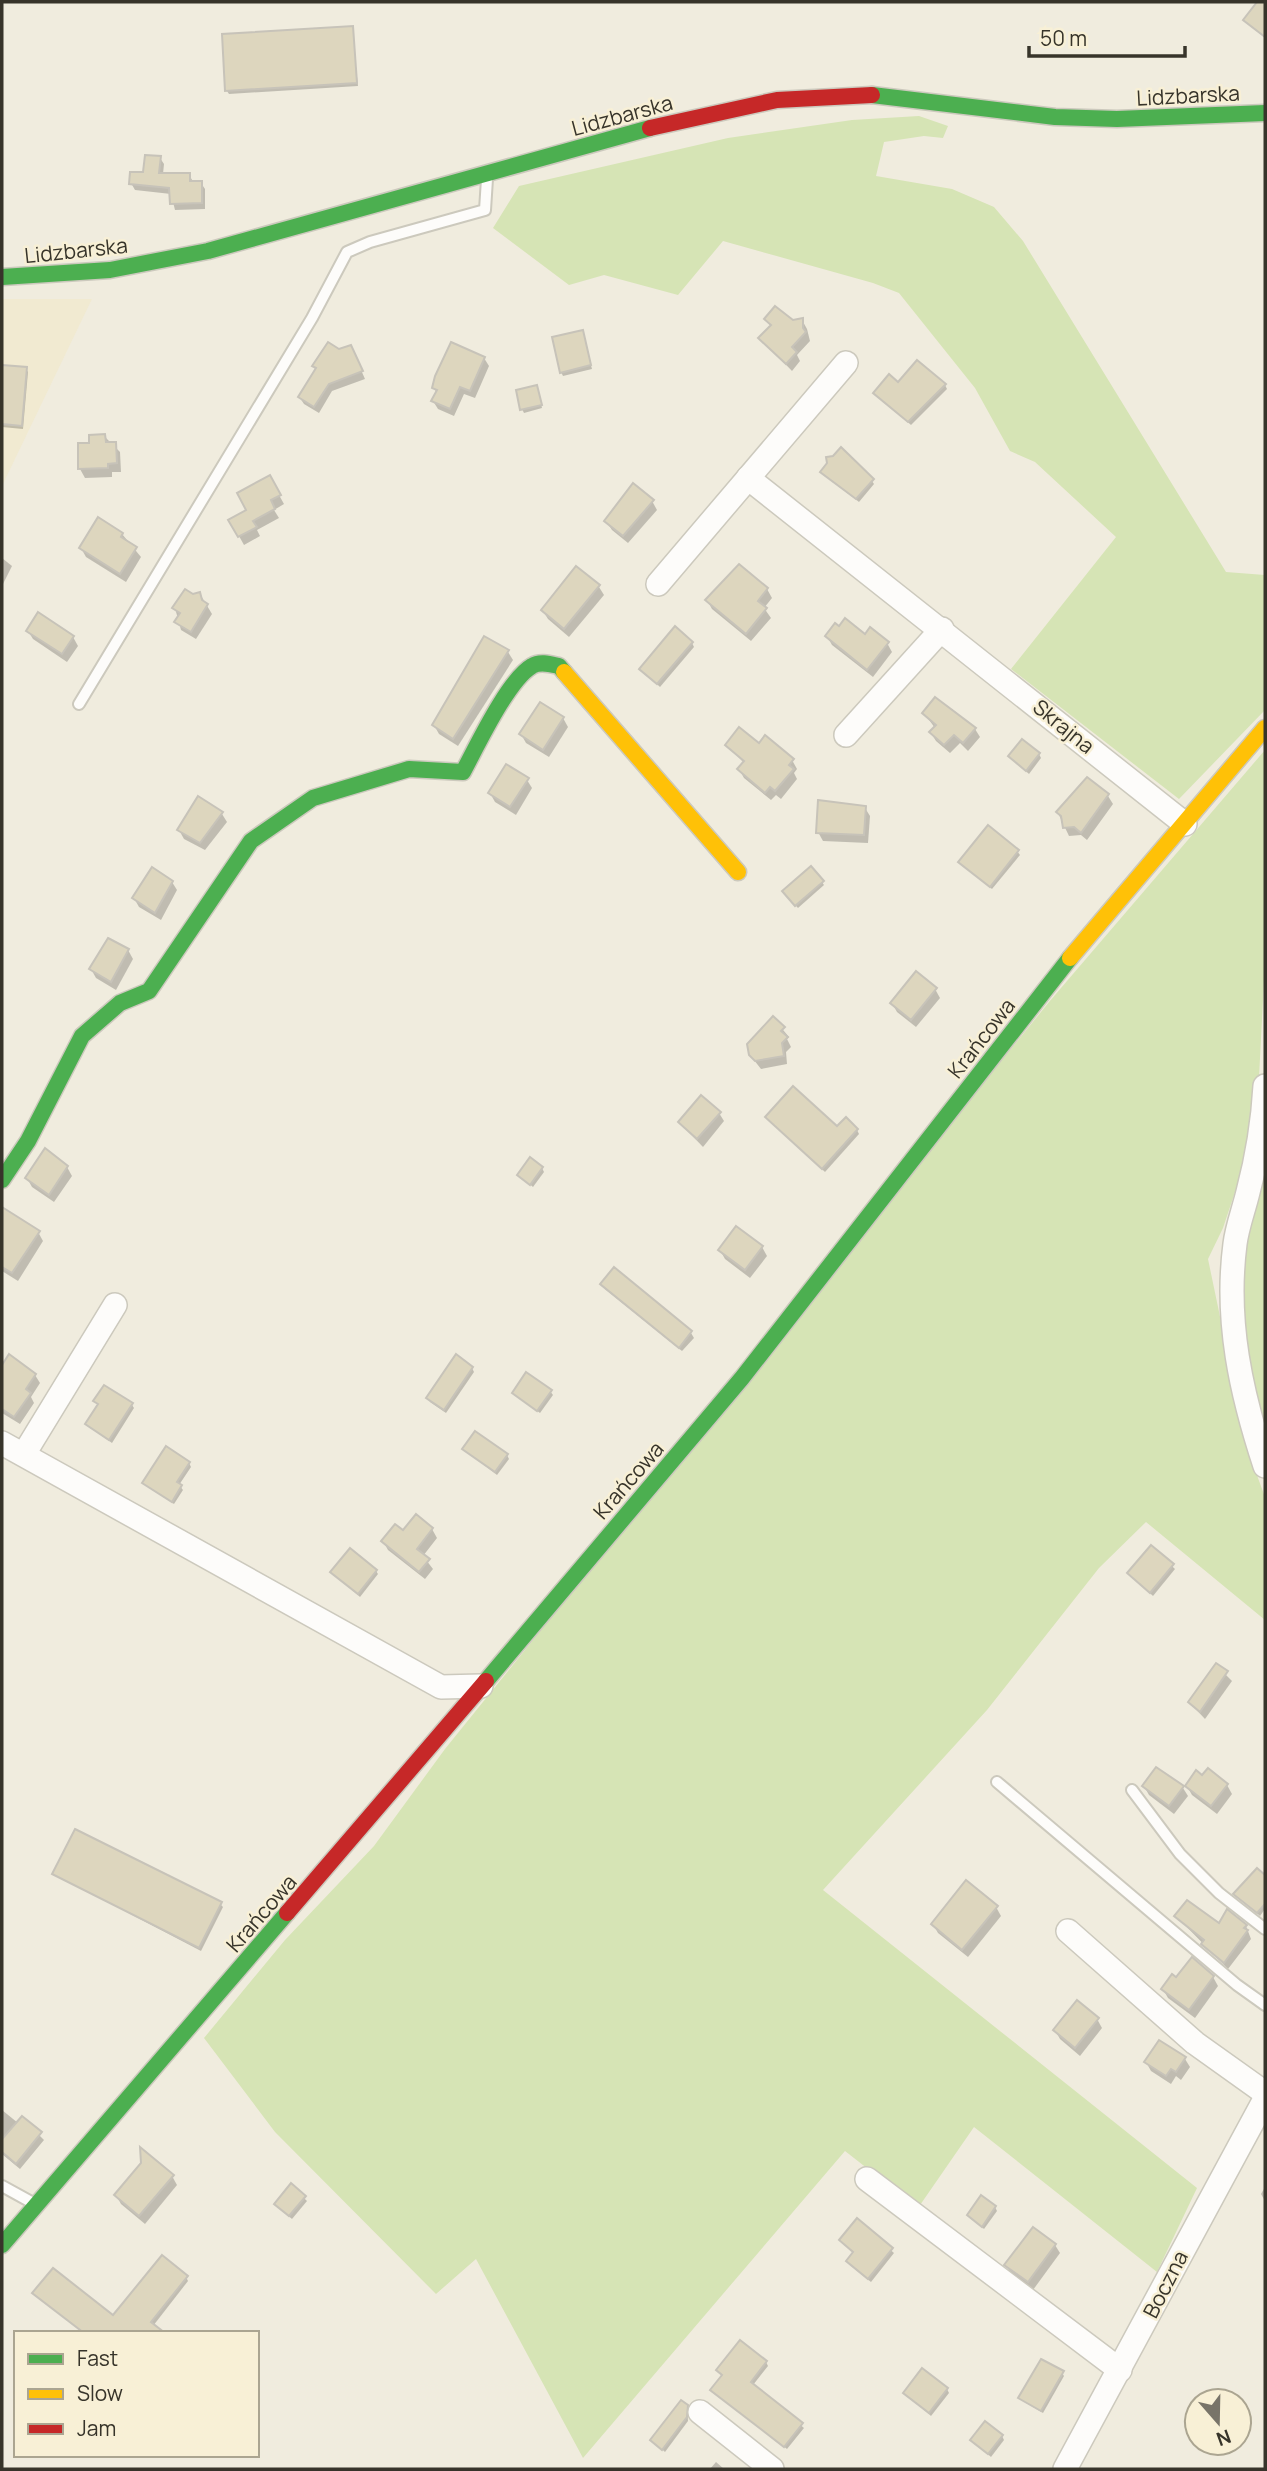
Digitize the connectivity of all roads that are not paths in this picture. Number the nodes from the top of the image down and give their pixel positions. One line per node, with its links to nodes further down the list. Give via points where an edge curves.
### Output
1 (1265, 113): 2 (street, Lidzbarska, via 1117,119 1055,117 870,96 777,100 655,127)
2 (487, 174): 3 (street, Lidzbarska, via 173,258 110,270); 8 (lane, via 485,210 347,252 312,318)
3 (2, 277)
4 (846, 363): 5 (street)
5 (748, 478): 6 (street); 7 (street, Skrajna)
6 (658, 584)
7 (942, 629): 10 (street); 11 (street, Skrajna)
8 (79, 704)
9 (1265, 727): 11 (street, Krańcowa)
10 (846, 735)
11 (1185, 824): 19 (street, Krańcowa, via 1079,947 694,1436)
12 (738, 872): 14 (street, via 559,666 530,666 463,772 409,769 313,798 251,841 149,991 120,1003 82,1036 28,1141)
13 (1265, 1086): 18 (street, via 1236,1241 1231,1296 1233,1342)
14 (2, 1180)
15 (115, 1305): 17 (street)
16 (2, 1443): 17 (street)
17 (24, 1454): 19 (street, via 441,1687)
18 (1265, 1466)
19 (481, 1686): 29 (street, Krańcowa)
20 (997, 1782): 24 (lane)
21 (1132, 1790): 22 (lane, via 1180,1854 1219,1894)
22 (1265, 1929)
23 (1068, 1931): 25 (street, via 1195,2043)
24 (1265, 2005)
25 (1265, 2093)
26 (1265, 2099): 31 (street, Boczna)
27 (867, 2179): 31 (street)
28 (2, 2186): 29 (lane)
29 (36, 2204): 30 (street, Krańcowa)
30 (2, 2245)
31 (1120, 2370): 34 (street, Boczna)
32 (701, 2412): 33 (street)
33 (772, 2469)
34 (1065, 2469)

